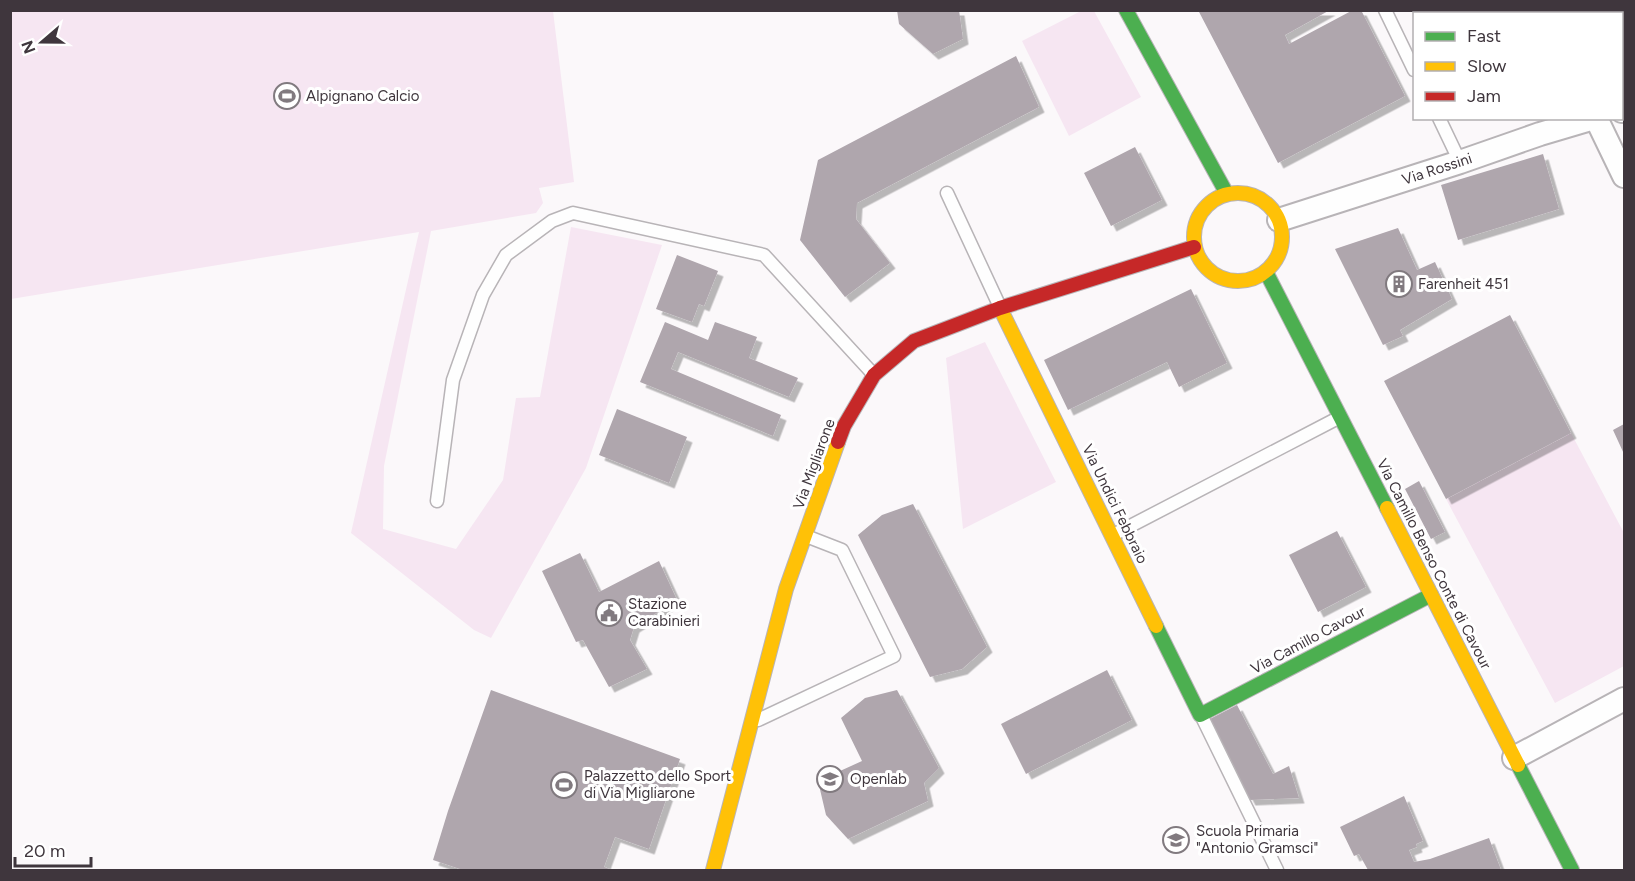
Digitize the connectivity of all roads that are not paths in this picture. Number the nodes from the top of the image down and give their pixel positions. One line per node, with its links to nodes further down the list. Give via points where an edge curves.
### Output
1 (1126, 10): 10 (street)
2 (1385, 10): 3 (lane)
3 (1413, 68)
4 (1440, 120): 7 (lane)
5 (1588, 120): 7 (street, Via Rossini)
6 (1596, 120): 8 (street)
7 (1460, 162): 11 (street, Via Rossini)
8 (1624, 176)
9 (947, 193): 14 (lane)
10 (1227, 194): 11 (street, via 1252,195 1263,200); 12 (street, via 1204,208 1193,233)
11 (1279, 220): 13 (street, via 1281,248)
12 (1194, 247): 13 (street, via 1205,267 1223,280 1238,282); 14 (street, Via Migliarone)
13 (1266, 272): 16 (street, Via Camillo Benso Conte di Cavour)
14 (1000, 308): 15 (street, Via Migliarone, via 914,341); 19 (street, Via Undici Febbraio)
15 (874, 375): 17 (lane, via 764,255 573,213 552,221 507,255 483,295 453,380); 18 (street, Via Migliarone, via 844,426)
16 (1340, 416): 19 (lane); 20 (street, Via Camillo Benso Conte di Cavour)
17 (437, 501)
18 (805, 536): 23 (street, Via Migliarone, via 786,589); 23 (lane, via 842,550 894,656)
19 (1112, 536): 22 (street, Via Undici Febbraio)
20 (1431, 595): 22 (street, Via Camillo Cavour); 24 (street, Via Camillo Benso Conte di Cavour)
21 (1624, 699): 24 (street)
22 (1200, 715): 27 (lane)
23 (752, 723): 26 (street, Via Migliarone)
24 (1514, 758): 25 (street, Via Camillo Benso Conte di Cavour)
25 (1566, 867)
26 (713, 870)
27 (1277, 870)

